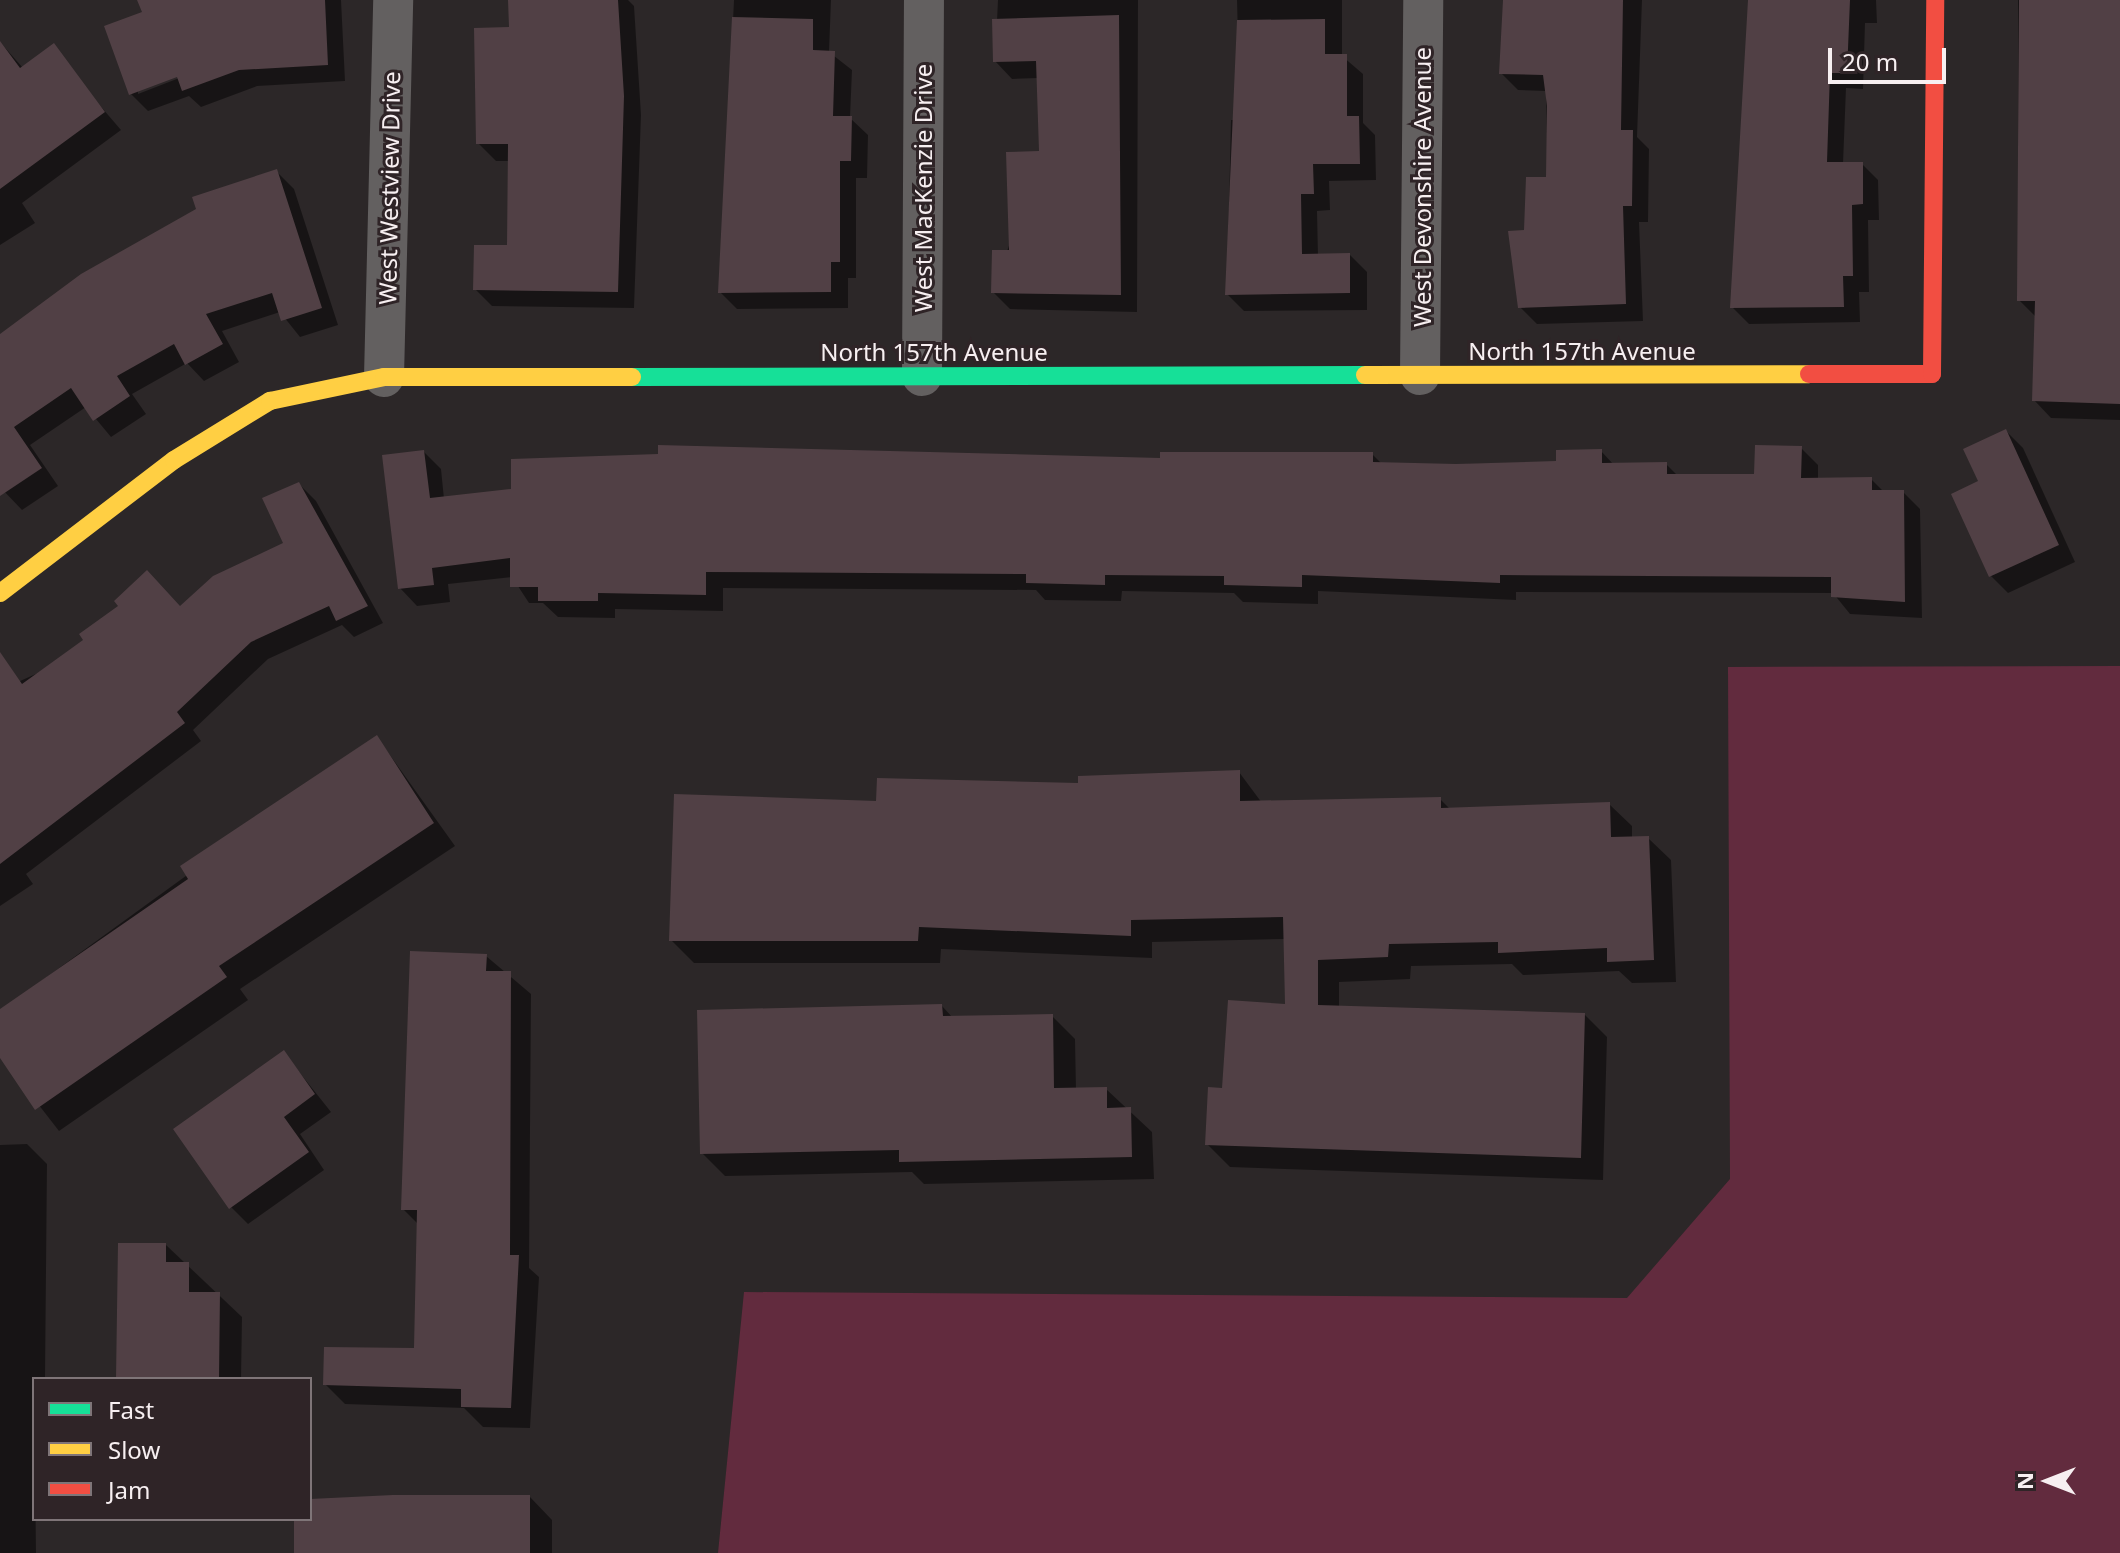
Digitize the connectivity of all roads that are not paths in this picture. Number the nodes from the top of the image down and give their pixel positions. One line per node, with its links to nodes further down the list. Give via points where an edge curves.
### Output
1 (393, 0): 7 (street, West Westview Drive)
2 (924, 0): 6 (street, West MacKenzie Drive)
3 (1423, 0): 5 (street, West Devonshire Avenue)
4 (1935, 0): 5 (street, North 157th Avenue, via 1932,374)
5 (1420, 375): 6 (street, North 157th Avenue)
6 (922, 376): 7 (street, North 157th Avenue)
7 (384, 377): 8 (street, North 157th Avenue, via 270,401 174,460)
8 (0, 593)

